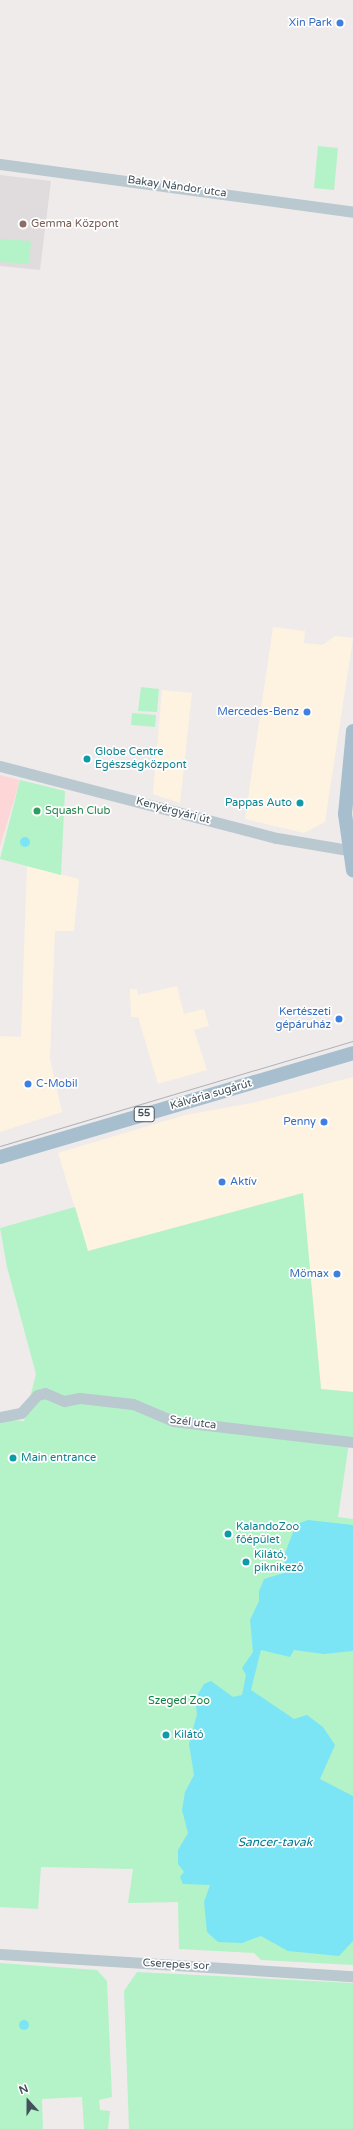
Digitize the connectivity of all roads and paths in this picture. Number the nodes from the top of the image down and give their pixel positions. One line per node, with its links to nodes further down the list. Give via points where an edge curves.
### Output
1 (0, 164): 2 (street, Bakay Nándor utca)
2 (353, 212)
3 (353, 731): 5 (main road, via 345,791)
4 (0, 766): 5 (street, Kenyérgyári út, via 277,838)
5 (348, 850): 6 (main road)
6 (353, 870)
7 (353, 1053): 8 (main road, Kálvária sugárút / 55)
8 (331, 1060): 9 (main road); 10 (main road, Kálvária sugárút / 55)
9 (353, 1060)
10 (0, 1157)
11 (0, 1417): 12 (street, Szél utca, via 21,1414 37,1395 45,1393 64,1401 80,1398 133,1404 173,1421)
12 (353, 1442)
13 (0, 1954): 14 (street, Cserepes sor)
14 (353, 1976)

